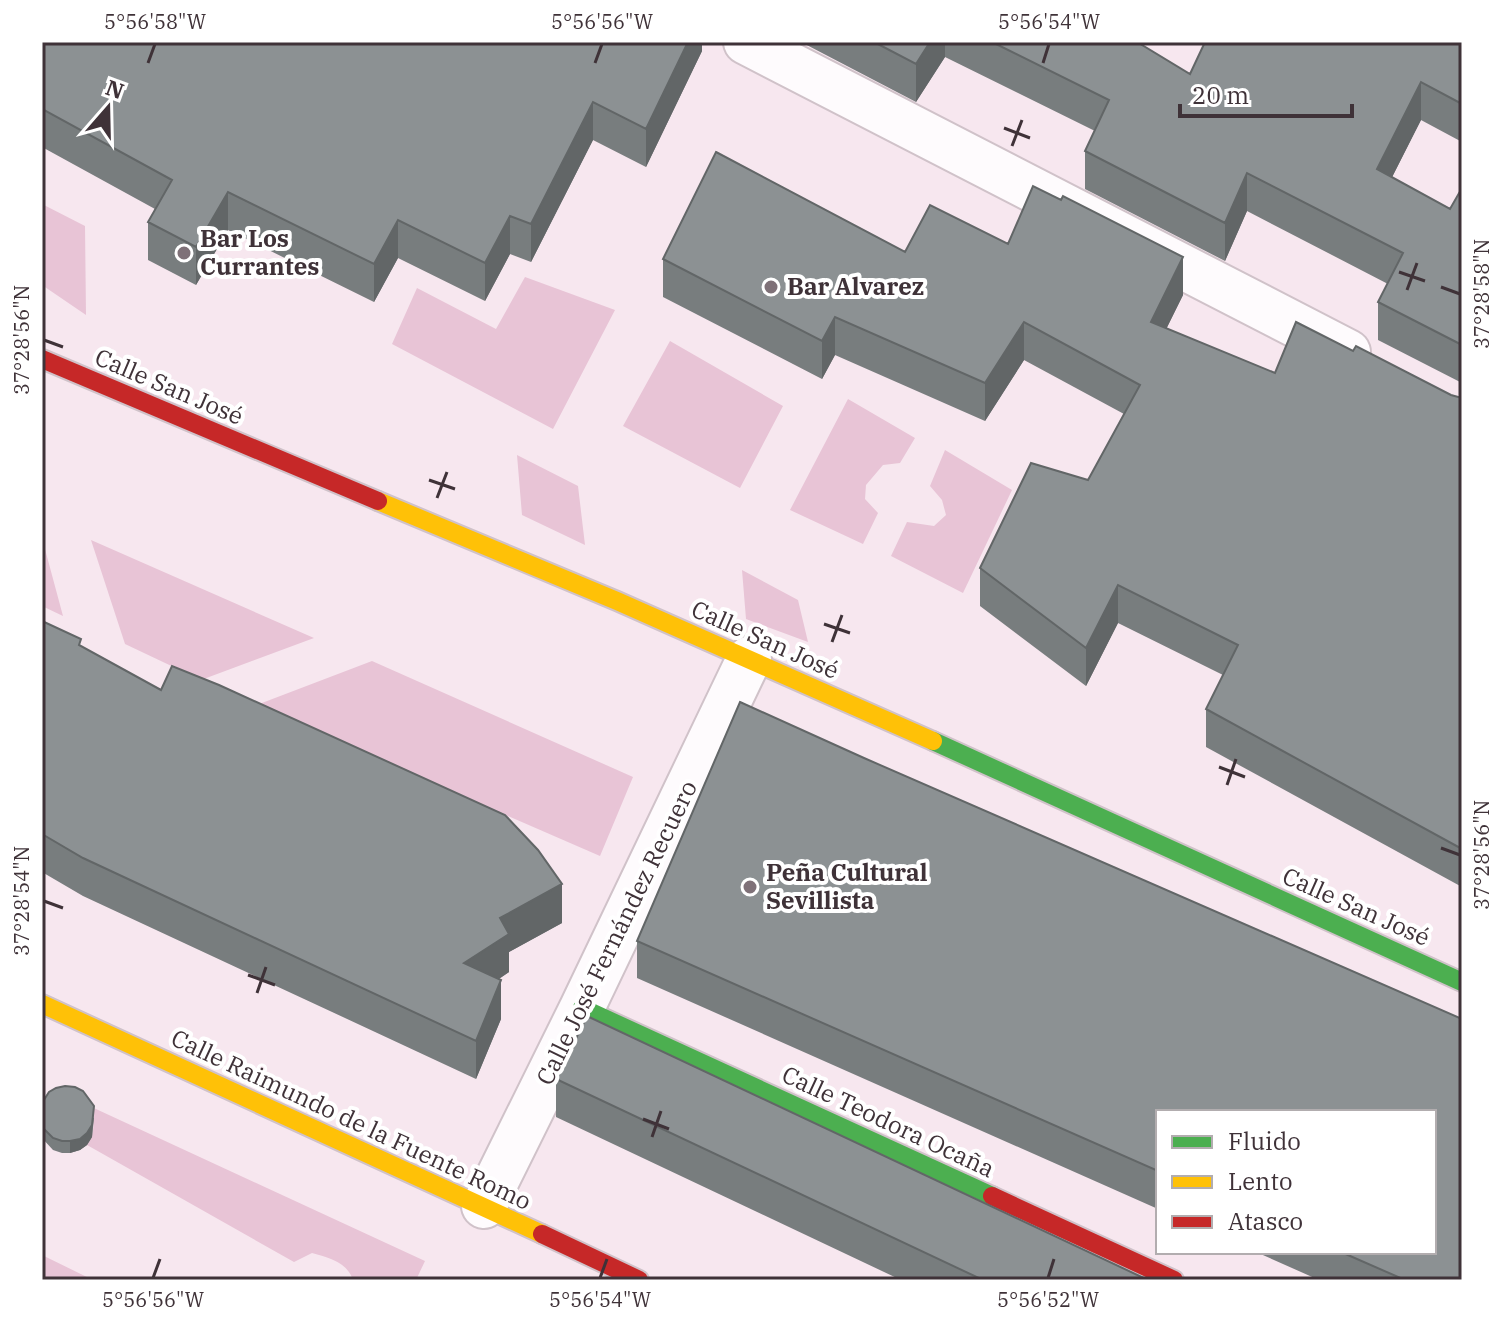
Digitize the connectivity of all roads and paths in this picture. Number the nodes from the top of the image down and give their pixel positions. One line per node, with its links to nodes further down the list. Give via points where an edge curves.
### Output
1 (746, 42): 3 (street)
2 (42, 359): 4 (main road, Calle San José)
3 (1379, 368)
4 (749, 659): 5 (main road, Calle San José); 7 (street, Calle José Fernández Recuero)
5 (1462, 982)
6 (42, 1004): 8 (main road, Calle Raimundo de la Fuente Romo)
7 (582, 1008): 8 (street, Calle José Fernández Recuero); 10 (main road, Calle Teodora Ocaña)
8 (484, 1206): 9 (main road, Calle Raimundo de la Fuente Romo)
9 (639, 1280)
10 (1174, 1280)

